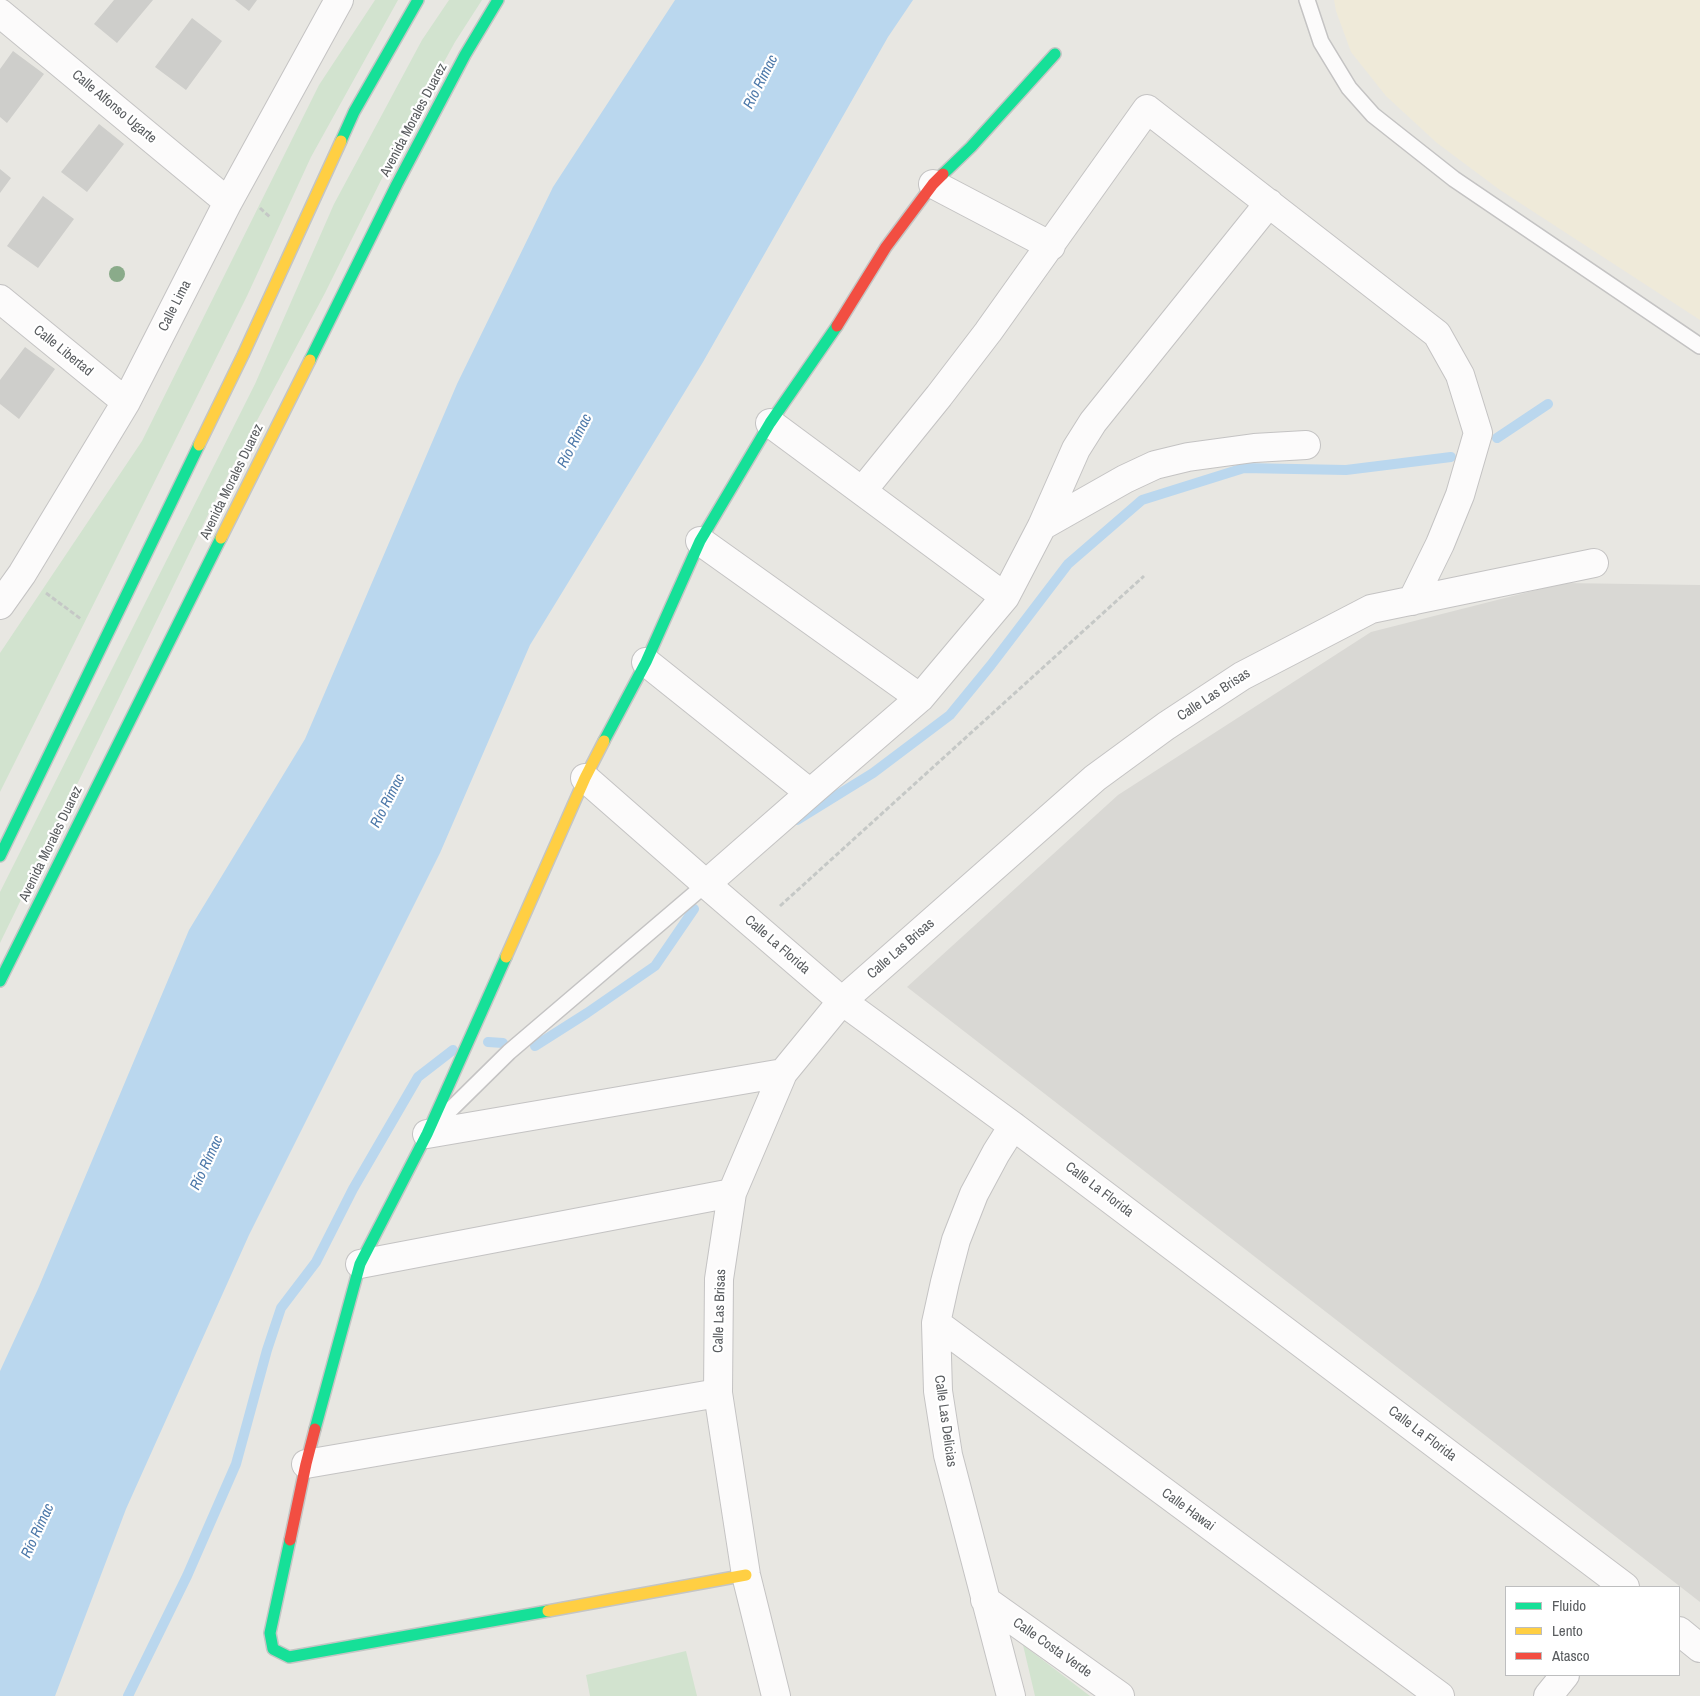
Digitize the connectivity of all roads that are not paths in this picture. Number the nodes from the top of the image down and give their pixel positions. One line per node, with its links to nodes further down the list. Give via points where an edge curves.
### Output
1 (339, 0): 8 (street, Calle Lima)
2 (418, 0): 27 (main road, via 354,112 243,355)
3 (498, 0): 29 (main road, Avenida Morales Duarez, via 460,63 397,184)
4 (1307, 0): 12 (lane, via 1326,50 1349,88 1373,115 1454,179)
5 (0, 13): 8 (street, Calle Alfonso Ugarte)
6 (1055, 54): 7 (main road)
7 (933, 184): 10 (street); 14 (main road, via 886,247 837,326)
8 (233, 194): 13 (street, Calle Lima)
9 (1269, 203): 10 (street, via 1147,109); 17 (street, via 1092,422 1076,449); 22 (street, via 1437,334 1460,375 1478,433 1460,494)
10 (1051, 246): 16 (street, via 945,389)
11 (0, 299): 13 (street, Calle Libertad)
12 (1700, 346)
13 (126, 402): 20 (street, Calle Lima, via 22,574)
14 (770, 423): 16 (street); 18 (main road)
15 (1306, 445): 17 (street, via 1188,456 1155,465)
16 (862, 490): 21 (street)
17 (1042, 526): 21 (street)
18 (700, 542): 23 (main road); 24 (street)
19 (1594, 563): 22 (street, Calle Las Brisas)
20 (2, 597)
21 (1005, 597): 24 (street)
22 (1412, 601): 30 (street, Calle Las Brisas, via 1370,609 1242,676 1166,726 1095,778)
23 (646, 662): 25 (main road); 26 (street)
24 (920, 698): 26 (street)
25 (585, 778): 28 (street, Calle La Florida); 33 (main road)
26 (810, 793): 28 (street)
27 (0, 856)
28 (706, 884): 30 (street, Calle La Florida); 33 (lane, via 509,1052)
29 (0, 981)
30 (842, 1001): 31 (street, Calle Las Brisas); 32 (street, Calle La Florida)
31 (783, 1073): 33 (street); 34 (street, Calle Las Brisas)
32 (1013, 1126): 36 (street, Calle Las Delicias, via 974,1194 956,1240); 40 (street, Calle La Florida)
33 (427, 1134): 35 (main road)
34 (732, 1193): 35 (street); 37 (street, Calle Las Brisas, via 720,1279)
35 (360, 1264): 38 (main road)
36 (936, 1323): 41 (street, Calle Las Delicias, via 938,1391 948,1455); 48 (street, Calle Hawai)
37 (718, 1393): 38 (street); 39 (street, Calle Las Brisas)
38 (306, 1464): 39 (main road, via 270,1633 273,1650 289,1657)
39 (746, 1575): 45 (street, Calle Las Brisas)
40 (1624, 1586)
41 (985, 1600): 46 (street, Calle Las Delicias); 47 (street, Calle Costa Verde)
42 (1680, 1632): 43 (street)
43 (1700, 1648)
44 (1564, 1676): 49 (street)
45 (776, 1696)
46 (1011, 1696)
47 (1120, 1696)
48 (1440, 1696)
49 (1548, 1696)

